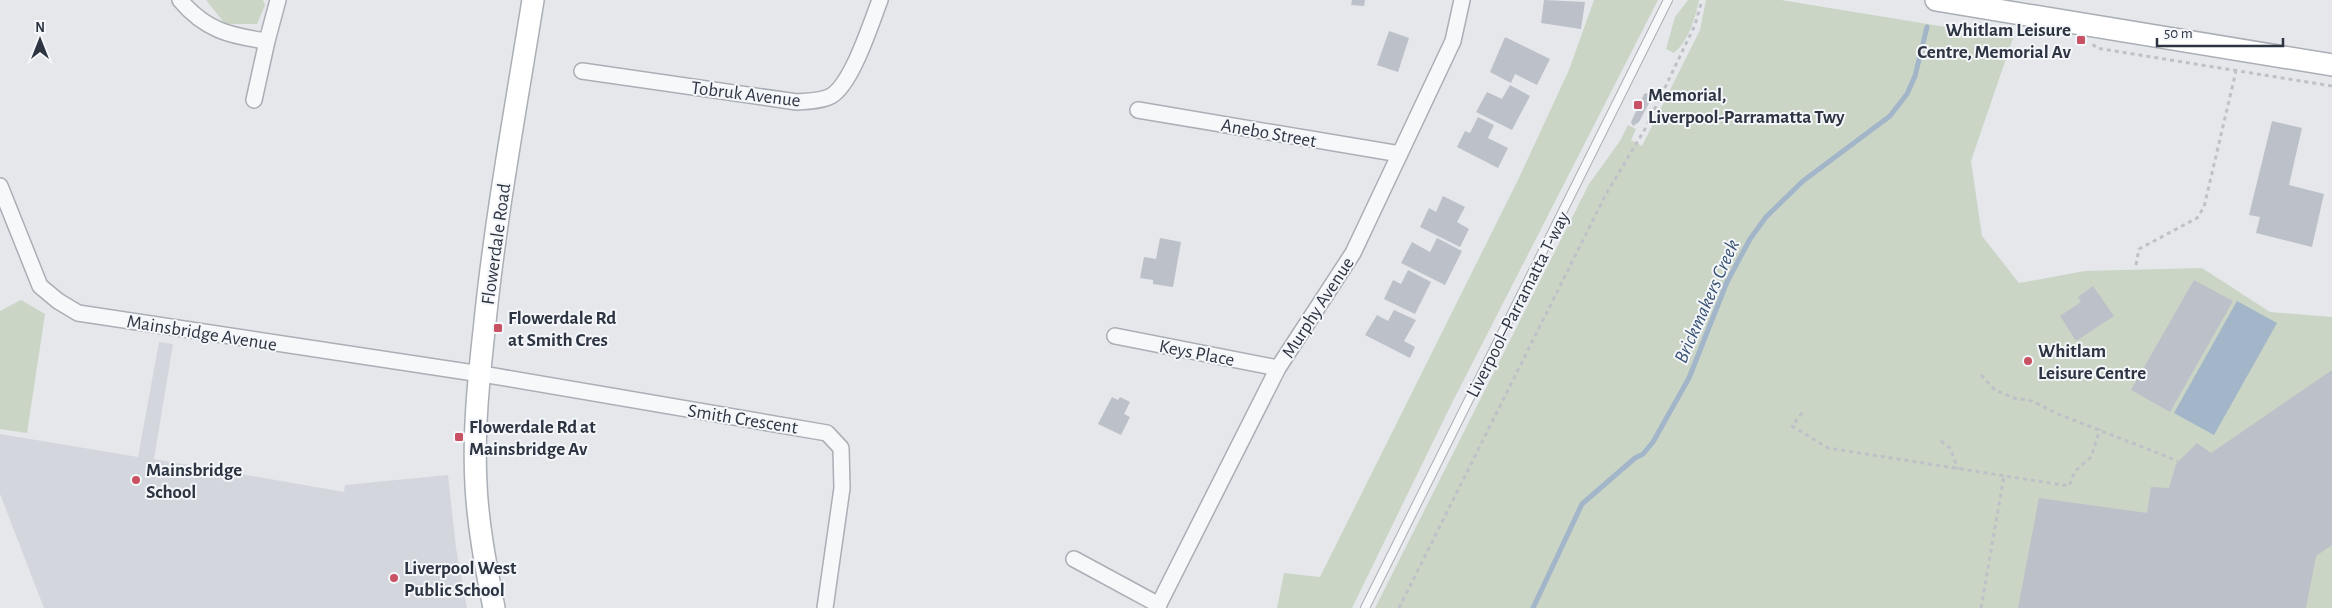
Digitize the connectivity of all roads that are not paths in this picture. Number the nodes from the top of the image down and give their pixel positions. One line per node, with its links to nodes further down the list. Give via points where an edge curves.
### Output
1 (180, 0): 8 (street, via 194,16 220,31)
2 (278, 0): 8 (street)
3 (533, 0): 17 (main road, Flowerdale Road, via 498,220)
4 (880, 0): 10 (street, Tobruk Avenue, via 848,78 830,97 814,101 797,102)
5 (1462, 0): 13 (street, Murphy Avenue, via 1453,42)
6 (1668, 0): 22 (lane, Liverpool–Parramatta T-way)
7 (1936, 0): 9 (main road)
8 (267, 41): 11 (street)
9 (2332, 65)
10 (582, 71)
11 (254, 100)
12 (1138, 110): 13 (street, Anebo Street)
13 (1400, 154): 16 (street, Murphy Avenue, via 1353,253)
14 (0, 186): 17 (street, Mainsbridge Avenue, via 40,286 78,313)
15 (1115, 336): 16 (street, Keys Place)
16 (1278, 368): 19 (street, Murphy Avenue)
17 (479, 374): 20 (main road, Flowerdale Road, via 476,484 481,540); 21 (street, Smith Crescent, via 827,433 841,448 842,488)
18 (1074, 559): 19 (street)
19 (1158, 606)
20 (494, 608)
21 (825, 608)
22 (1365, 608)

